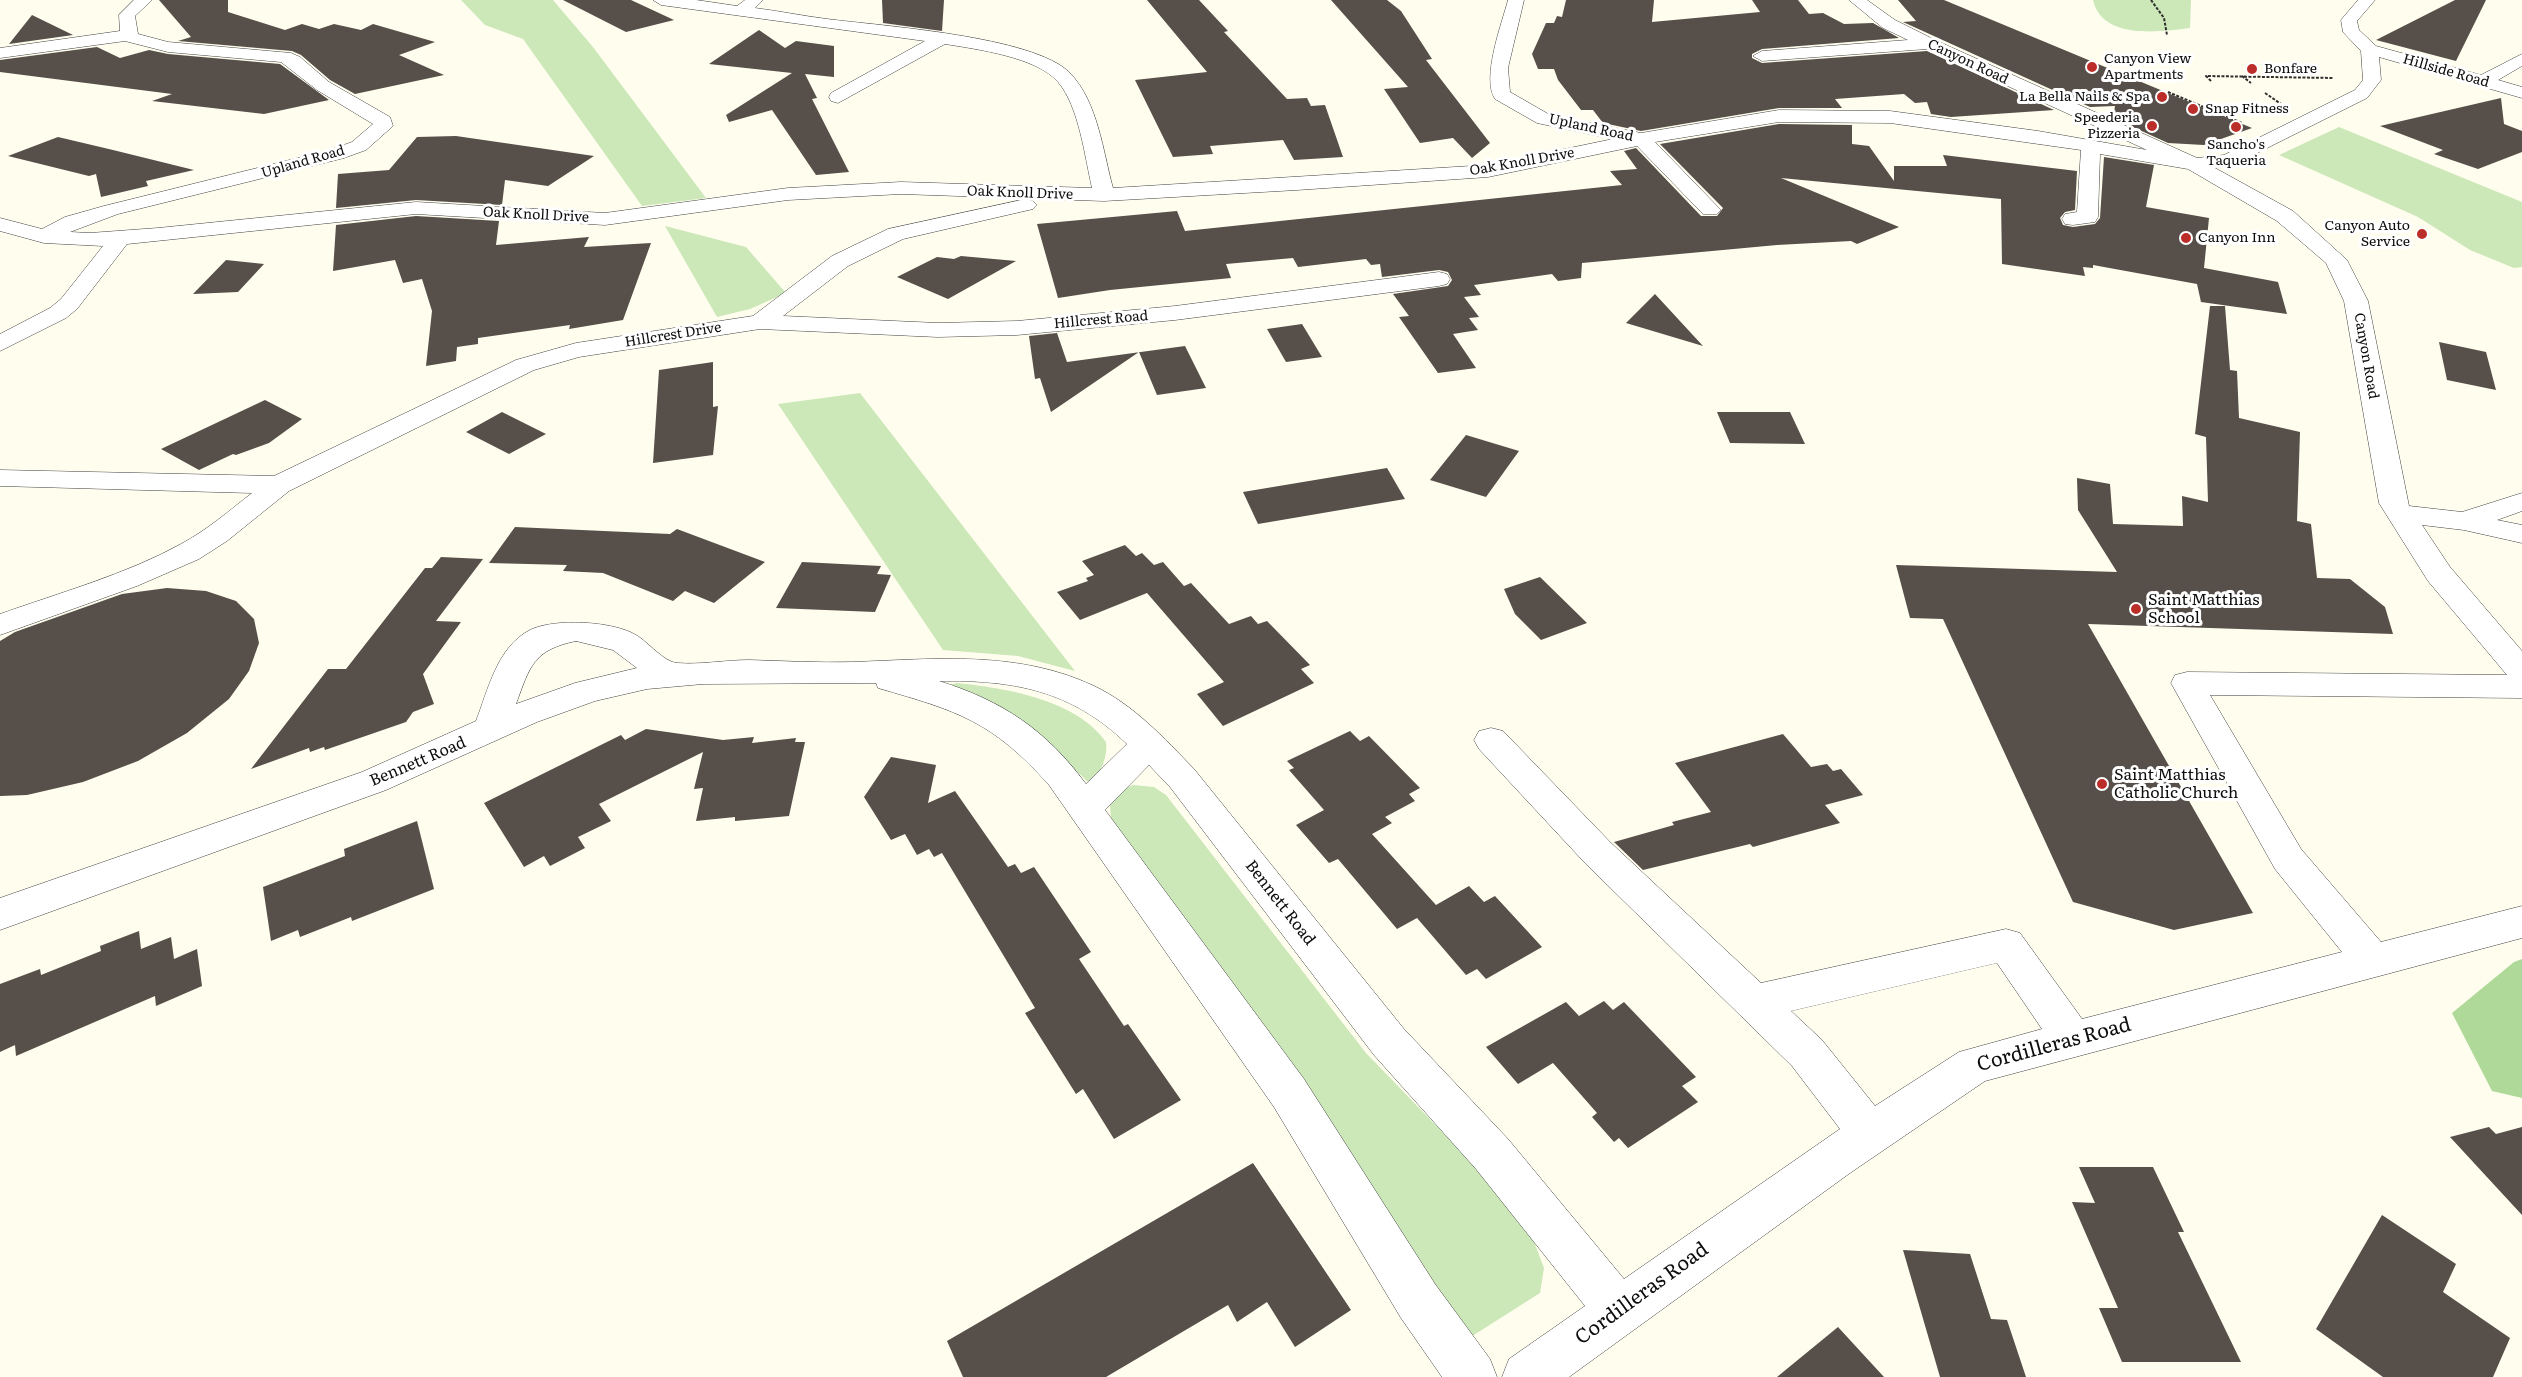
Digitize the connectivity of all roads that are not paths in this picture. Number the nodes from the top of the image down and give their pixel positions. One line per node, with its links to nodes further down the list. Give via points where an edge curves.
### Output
1 (144, 0): 8 (street, via 127,15)
2 (662, 0): 7 (street)
3 (755, 0): 7 (street)
4 (1516, 0): 20 (street, Upland Road, via 1499,68 1501,95 1544,119)
5 (1857, 0): 10 (street, Canyon Road, via 1889,24)
6 (2367, 0): 11 (street, via 2349,20 2351,32)
7 (740, 11): 9 (street)
8 (129, 35): 12 (street); 28 (street, Upland Road, via 147,44 181,49 285,57 323,86 383,121 383,126 359,146 337,154 111,210)
9 (942, 39): 17 (street); 23 (street, via 1013,53 1053,68 1064,77 1081,110)
10 (1929, 44): 13 (street); 18 (street, Canyon Road)
11 (2370, 50): 15 (street, Hillside Road); 22 (street, Oak Knoll Drive, via 2372,80 2361,94 2228,160)
12 (0, 53)
13 (1762, 56)
14 (2522, 59): 15 (street)
15 (2483, 81): 16 (street, Hillside Road)
16 (2522, 93)
17 (838, 97)
18 (2081, 113): 19 (street, Oak Knoll Drive, via 2083,131); 22 (street, Canyon Road)
19 (2038, 137): 20 (street, Oak Knoll Drive, via 1890,117 1779,116); 21 (street, Oak Knoll Drive)
20 (1641, 139): 23 (street, Oak Knoll Drive, via 1488,171); 25 (street)
21 (2091, 146): 22 (street, Oak Knoll Drive); 26 (street, via 2087,218)
22 (2194, 164): 36 (street, Canyon Road, via 2285,216 2336,260 2356,301 2393,503)
23 (1104, 195): 24 (street, Oak Knoll Drive)
24 (1066, 196): 29 (street, Oak Knoll Drive, via 901,188 788,194 604,219 416,208); 31 (street, Hillcrest Drive, via 896,234 840,261)
25 (1710, 210)
26 (2073, 219)
27 (0, 224): 28 (street, Oak Knoll Drive)
28 (44, 236): 29 (street, Oak Knoll Drive)
29 (120, 238): 32 (street, via 69,304)
30 (1439, 279): 31 (street, Hillcrest Road, via 1175,313 1017,328 938,330)
31 (760, 322): 34 (street, Hillcrest Drive, via 549,356)
32 (0, 344)
33 (0, 478): 34 (street)
34 (279, 485): 39 (street, via 217,535 189,552)
35 (2522, 502): 37 (street)
36 (2400, 514): 37 (street); 40 (street, Canyon Road, via 2439,573)
37 (2464, 521): 38 (street)
38 (2522, 534)
39 (0, 625)
40 (2522, 672)
41 (846, 673): 42 (street, Bennett Road, via 731,670); 46 (street, Bennett Road, via 950,668 1039,679 1081,693 1116,714); 47 (street, Bennett Road, via 944,694 985,713 1026,739)
42 (667, 674): 44 (street, Bennett Road, via 567,698); 44 (street, via 623,641 576,631 541,638 515,662)
43 (2522, 687): 50 (street, via 2187,682 2288,859)
44 (490, 730): 48 (street, Bennett Road, via 374,781)
45 (1491, 740): 51 (street, via 1598,853)
46 (1149, 743): 47 (street); 54 (street, Bennett Road, via 1182,778 1389,1042 1492,1154)
47 (1085, 808): 55 (street, Bennett Road, via 1289,1093 1418,1302)
48 (0, 915)
49 (2522, 922): 50 (street, Cordilleras Road)
50 (2373, 961): 52 (street, Cordilleras Road)
51 (1753, 1002): 52 (street, via 2006,945); 53 (street, via 1807,1053)
52 (2073, 1039): 53 (street, Cordilleras Road, via 1974,1065)
53 (1870, 1134): 54 (street, Cordilleras Road)
54 (1620, 1310): 56 (street, Cordilleras Road)
55 (1472, 1377)
56 (1527, 1377)

